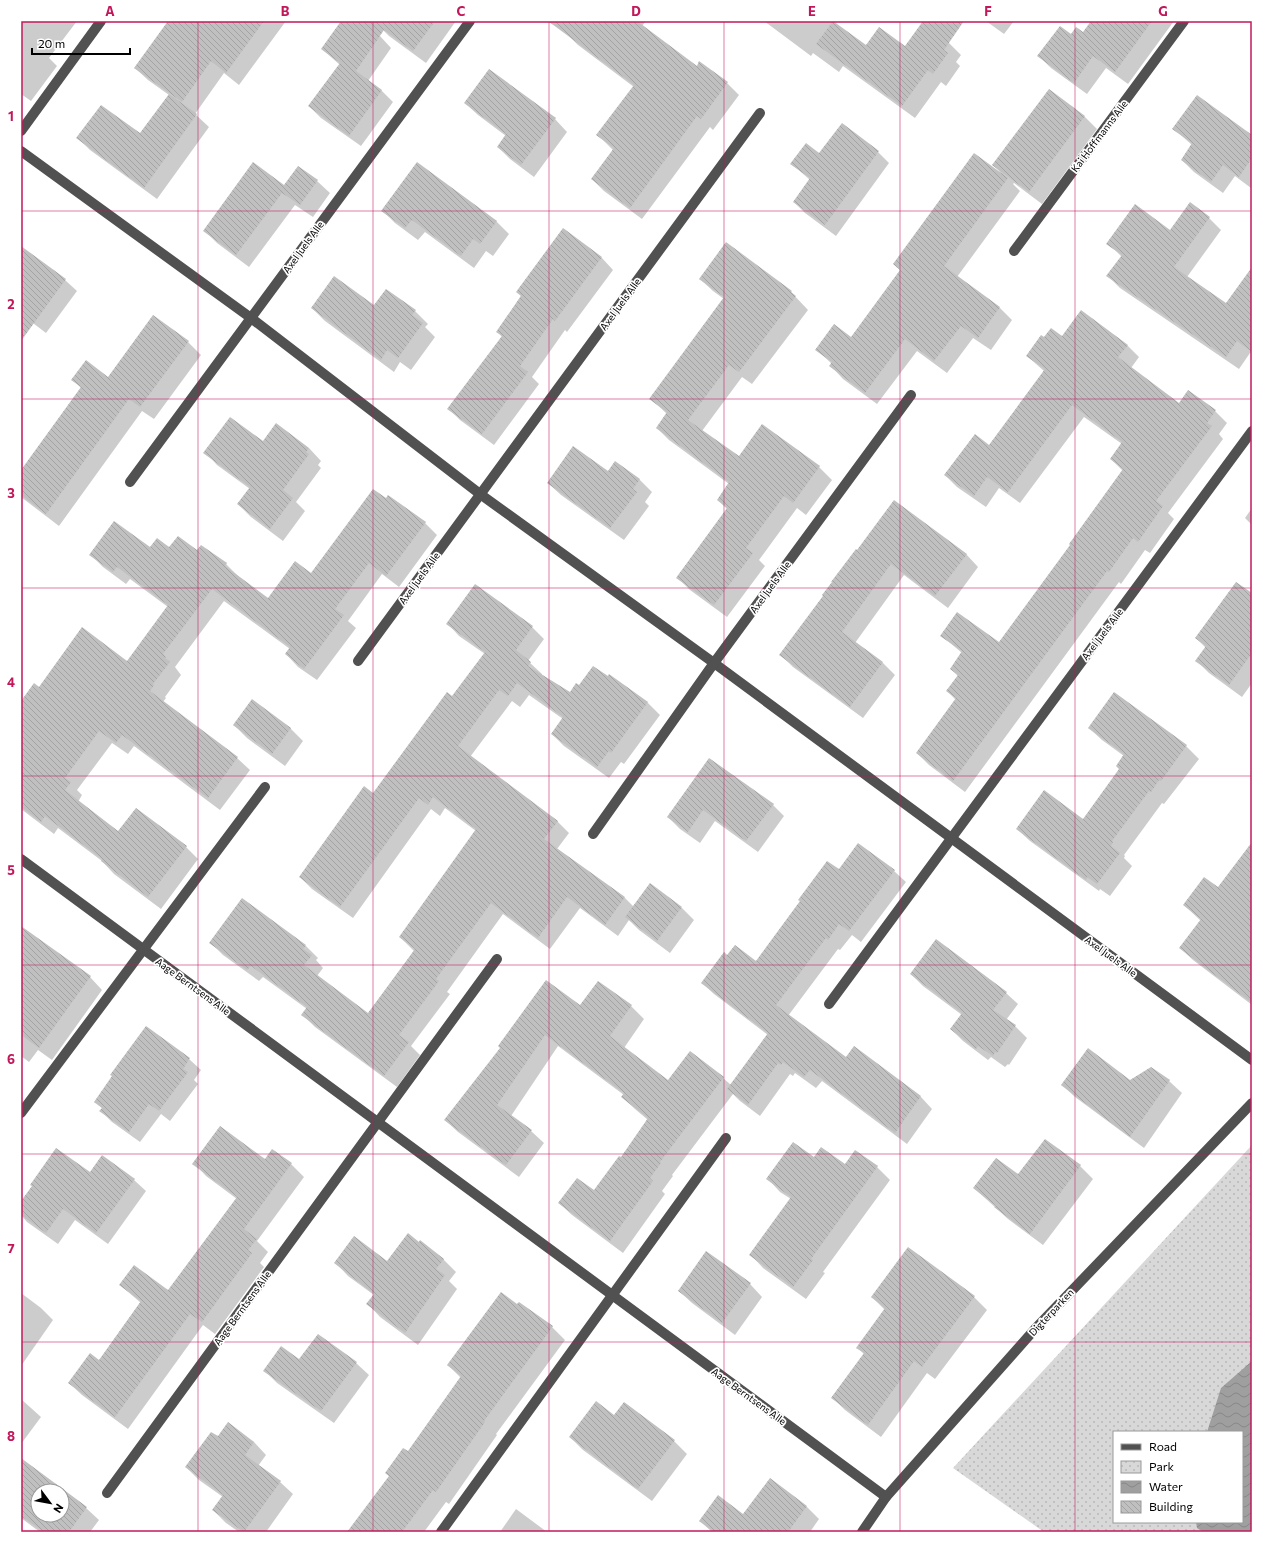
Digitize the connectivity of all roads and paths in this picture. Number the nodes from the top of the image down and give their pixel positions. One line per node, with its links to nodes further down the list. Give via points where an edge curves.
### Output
1 (101, 21): 5 (street)
2 (470, 21): 8 (street, Axel Juels Alle)
3 (1184, 21): 7 (street, Kai Hoffmanns Alle)
4 (760, 113): 12 (street, Axel Juels Alle)
5 (21, 131)
6 (21, 150): 8 (street, Axel Juels Alle)
7 (1014, 251)
8 (251, 318): 11 (street, Axel Juels Alle); 12 (street, Axel Juels Alle)
9 (911, 395): 14 (street, Axel Juels Alle)
10 (1252, 431): 17 (street, Axel Juels Alle)
11 (130, 482)
12 (480, 494): 13 (street, Axel Juels Alle); 14 (street, Axel Juels Alle)
13 (358, 661)
14 (714, 663): 16 (street, Axel Juels Alle); 17 (street, Axel Juels Alle)
15 (265, 787): 19 (street)
16 (593, 834)
17 (952, 838): 21 (street, Axel Juels Alle); 22 (street, Axel Juels Alle)
18 (21, 859): 19 (street, Aage Berntsens Alle)
19 (143, 950): 24 (street); 25 (street, Aage Berntsens Alle)
20 (497, 959): 25 (street, Aage Berntsens Alle)
21 (829, 1004)
22 (1252, 1060)
23 (1252, 1103): 29 (street, Digterparken, via 1035,1329)
24 (21, 1113)
25 (378, 1123): 27 (street, Aage Berntsens Alle); 28 (street, Aage Berntsens Alle)
26 (726, 1138): 27 (street)
27 (612, 1295): 29 (street, Aage Berntsens Alle); 30 (street)
28 (107, 1493)
29 (886, 1497): 31 (street, Digterparken)
30 (440, 1532)
31 (862, 1532)

